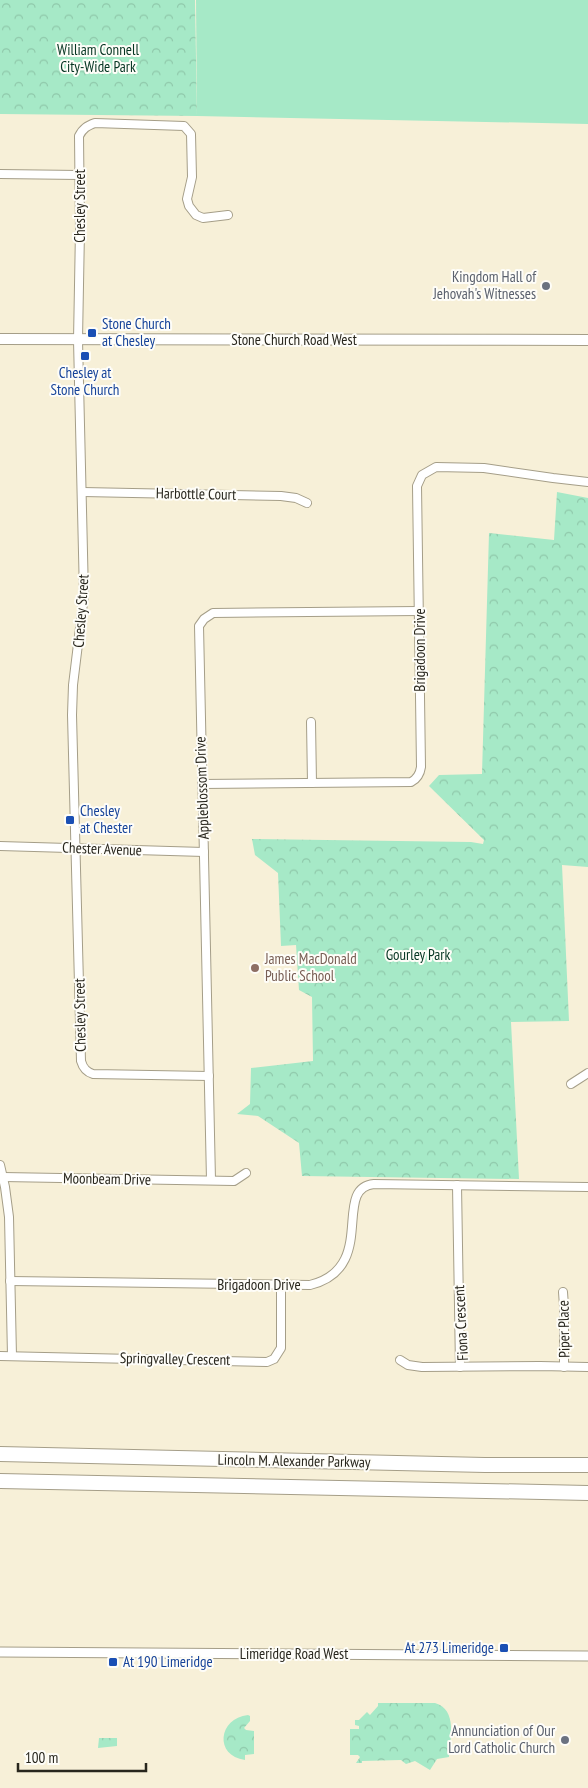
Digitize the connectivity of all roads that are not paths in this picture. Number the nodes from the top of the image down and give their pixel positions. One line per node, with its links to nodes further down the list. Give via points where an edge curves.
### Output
1 (0, 174): 2 (street)
2 (80, 175): 3 (street, Chesley Street, via 79,136 85,126 95,123 184,126 191,134 189,206 203,218); 5 (street, Chesley Street)
3 (228, 215)
4 (0, 339): 5 (main road, Stone Church Road West)
5 (78, 340): 6 (main road, Stone Church Road West); 8 (street, Chesley Street)
6 (588, 340)
7 (588, 482): 10 (street, Brigadoon Drive, via 468,466 436,467 422,475 417,486)
8 (83, 492): 9 (street, Harbottle Court, via 281,496); 15 (street, Chesley Street, via 84,595 72,715)
9 (307, 504)
10 (419, 611): 12 (street, Brigadoon Drive, via 421,767 418,776 411,782); 13 (street, Appleblossom Drive, via 210,614 198,631)
11 (311, 722): 12 (street)
12 (312, 783): 13 (street, Brigadoon Drive)
13 (202, 784): 16 (street, Appleblossom Drive)
14 (0, 846): 15 (street, Chester Avenue)
15 (74, 848): 16 (street, Chester Avenue); 18 (street, Chesley Street, via 83,1068 93,1074)
16 (204, 852): 18 (street, Appleblossom Drive)
17 (588, 1073): 19 (street)
18 (209, 1076): 23 (street, Appleblossom Drive)
19 (571, 1084)
20 (0, 1165): 22 (street)
21 (246, 1173): 23 (street, Moonbeam Drive, via 234,1181)
22 (3, 1177): 23 (street, Moonbeam Drive); 26 (street, via 9,1217)
23 (211, 1180)
24 (457, 1185): 25 (street, Brigadoon Drive); 27 (street, Brigadoon Drive, via 363,1186 355,1196 351,1244 341,1266 315,1284); 32 (street, Fiona Crescent)
25 (588, 1187)
26 (10, 1281): 27 (street, Brigadoon Drive); 30 (street)
27 (281, 1285): 30 (street, Springvalley Crescent, via 281,1348 274,1359 267,1362)
28 (563, 1292): 33 (street, Piper Place)
29 (0, 1356): 30 (street, Springvalley Crescent)
30 (12, 1356)
31 (400, 1360): 32 (street, via 418,1367)
32 (460, 1367): 33 (street, Fiona Crescent)
33 (564, 1367): 34 (street, Fiona Crescent)
34 (588, 1368)
35 (0, 1454): 36 (highway, Lincoln M. Alexander Parkway)
36 (588, 1465)
37 (0, 1481): 38 (highway, Lincoln M. Alexander Parkway)
38 (588, 1494)
39 (0, 1652): 40 (street, Limeridge Road West)
40 (588, 1656)

